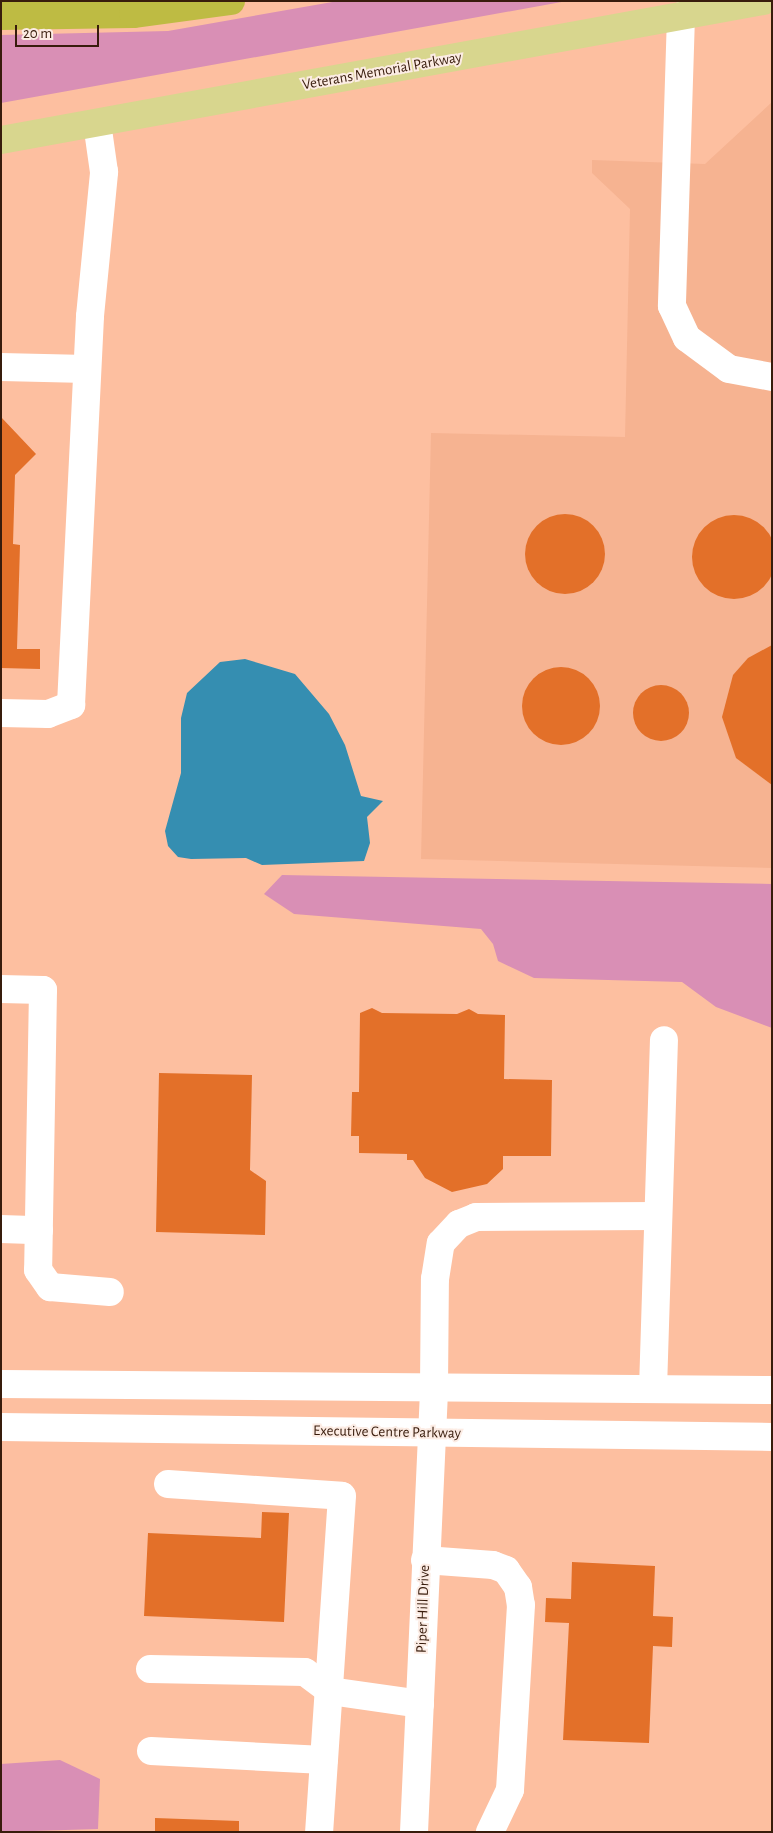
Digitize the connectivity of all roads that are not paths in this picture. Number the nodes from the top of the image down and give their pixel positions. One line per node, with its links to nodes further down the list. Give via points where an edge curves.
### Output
1 (231, 1): 3 (highway, via 133,14)
2 (763, 1): 4 (main road, Veterans Memorial Parkway)
3 (1, 16)
4 (681, 16): 5 (main road, Veterans Memorial Parkway); 9 (street, via 672,306 687,338 729,370)
5 (97, 124): 6 (main road, Veterans Memorial Parkway); 8 (street, via 104,172 96,217)
6 (1, 140)
7 (1, 367): 8 (street)
8 (87, 370): 10 (street, via 72,705 48,714)
9 (772, 377)
10 (1, 712)
11 (1, 989): 15 (street, via 43,990)
12 (664, 1040): 13 (street)
13 (658, 1216): 18 (street, Piper Hill Drive, via 476,1217 459,1224 441,1243 435,1279); 19 (street)
14 (1, 1229): 15 (street)
15 (39, 1230): 16 (street, via 38,1270 50,1287)
16 (110, 1292)
17 (1, 1384): 18 (street)
18 (434, 1386): 19 (street); 22 (street, Piper Hill Drive)
19 (653, 1388): 20 (street)
20 (772, 1390)
21 (1, 1427): 22 (street, Executive Centre Parkway)
22 (429, 1432): 23 (street, Executive Centre Parkway); 25 (street, Piper Hill Drive)
23 (772, 1437)
24 (168, 1484): 27 (street, via 342,1496)
25 (425, 1560): 28 (street, Piper Hill Drive); 33 (street, via 493,1565 506,1570 518,1587 521,1605 510,1790)
26 (150, 1669): 27 (street, via 305,1672)
27 (330, 1692): 28 (street); 30 (street)
28 (420, 1704): 32 (street, Piper Hill Drive)
29 (151, 1751): 30 (street)
30 (324, 1760): 31 (street)
31 (319, 1832)
32 (414, 1832)
33 (490, 1832)

